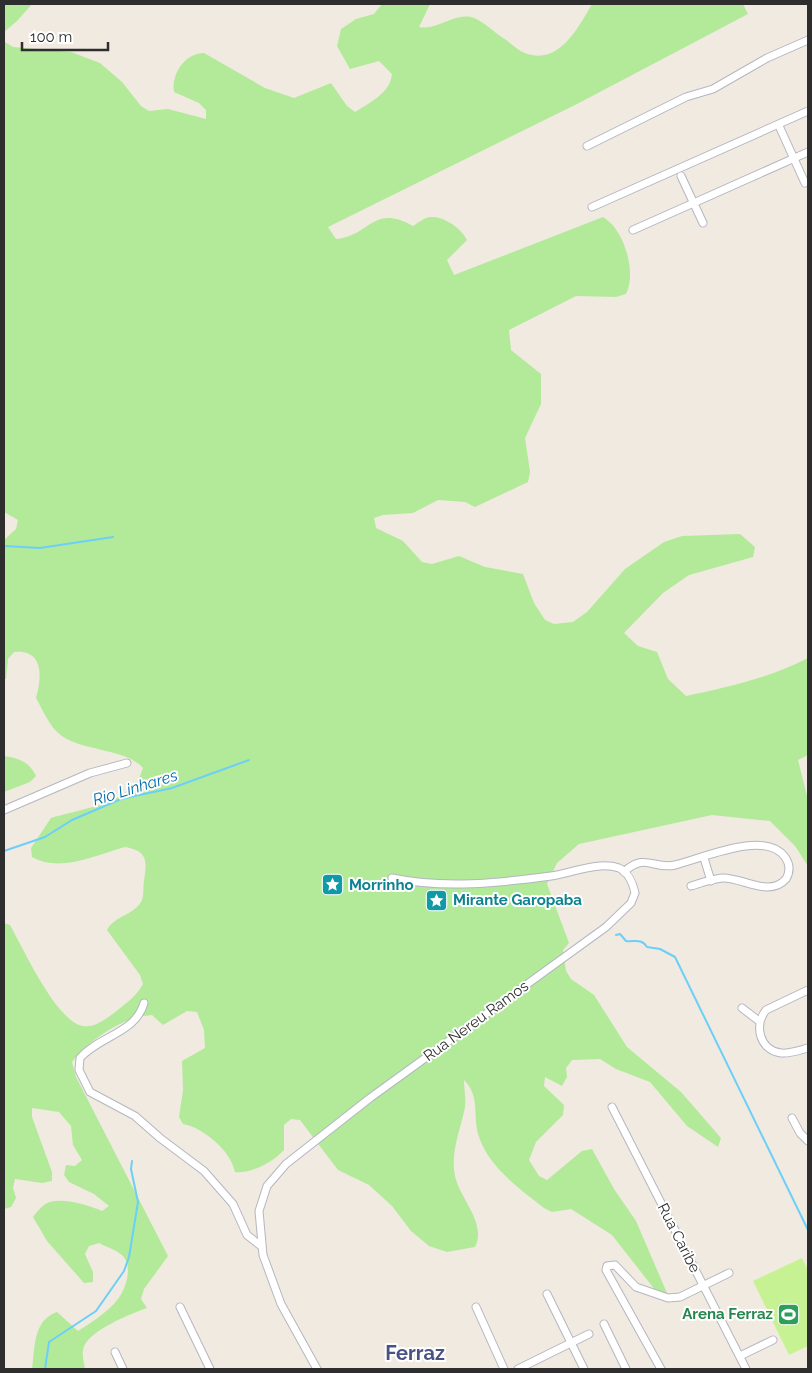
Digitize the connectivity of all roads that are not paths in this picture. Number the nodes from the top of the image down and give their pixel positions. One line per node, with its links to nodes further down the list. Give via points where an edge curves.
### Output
1 (808, 40): 4 (street, via 767,58 713,89 686,97)
2 (808, 111): 10 (street)
3 (780, 128): 6 (street)
4 (587, 146)
5 (808, 152): 6 (street)
6 (794, 159): 8 (street); 9 (street)
7 (681, 176): 9 (street)
8 (805, 183)
9 (694, 203): 11 (street); 12 (street)
10 (592, 207)
11 (702, 223)
12 (633, 230)
13 (127, 763): 14 (street, via 90,773)
14 (4, 810)
15 (704, 858): 16 (street, via 672,866 635,862); 18 (street); 18 (street, via 742,846 758,845 784,855 789,866 786,879 777,885 755,886 732,879)
16 (624, 872): 17 (street, via 604,867 450,885); 28 (street, Rua Nereu Ramos, via 634,887 634,898 606,926 370,1098 281,1168 267,1186 260,1204)
17 (392, 878)
18 (711, 881): 19 (street)
19 (691, 886)
20 (808, 990): 23 (street, via 766,1010)
21 (144, 1003): 28 (street, via 140,1015 133,1022 80,1058 79,1070 87,1087 92,1094 135,1116 204,1171 233,1204 248,1235)
22 (742, 1008): 23 (street)
23 (759, 1021): 24 (street, via 761,1039 776,1052)
24 (808, 1048)
25 (612, 1107): 30 (street, Rua Caribe)
26 (792, 1118): 27 (street)
27 (808, 1141)
28 (261, 1246): 42 (street, Rua Nereu Ramos, via 281,1304)
29 (728, 1273): 30 (street)
30 (704, 1285): 39 (street, Rua Caribe); 47 (street, via 680,1297 668,1298 636,1287 615,1265 609,1264 606,1270)
31 (547, 1294): 37 (street)
32 (180, 1307): 41 (street)
33 (476, 1307): 43 (street)
34 (604, 1324): 46 (street)
35 (589, 1334): 37 (street)
36 (773, 1340): 39 (street)
37 (571, 1343): 44 (street); 45 (street)
38 (114, 1352): 40 (street)
39 (740, 1356): 48 (street, Rua Caribe)
40 (123, 1369)
41 (210, 1369)
42 (317, 1369)
43 (504, 1369)
44 (518, 1369)
45 (584, 1369)
46 (626, 1369)
47 (661, 1369)
48 (746, 1369)

